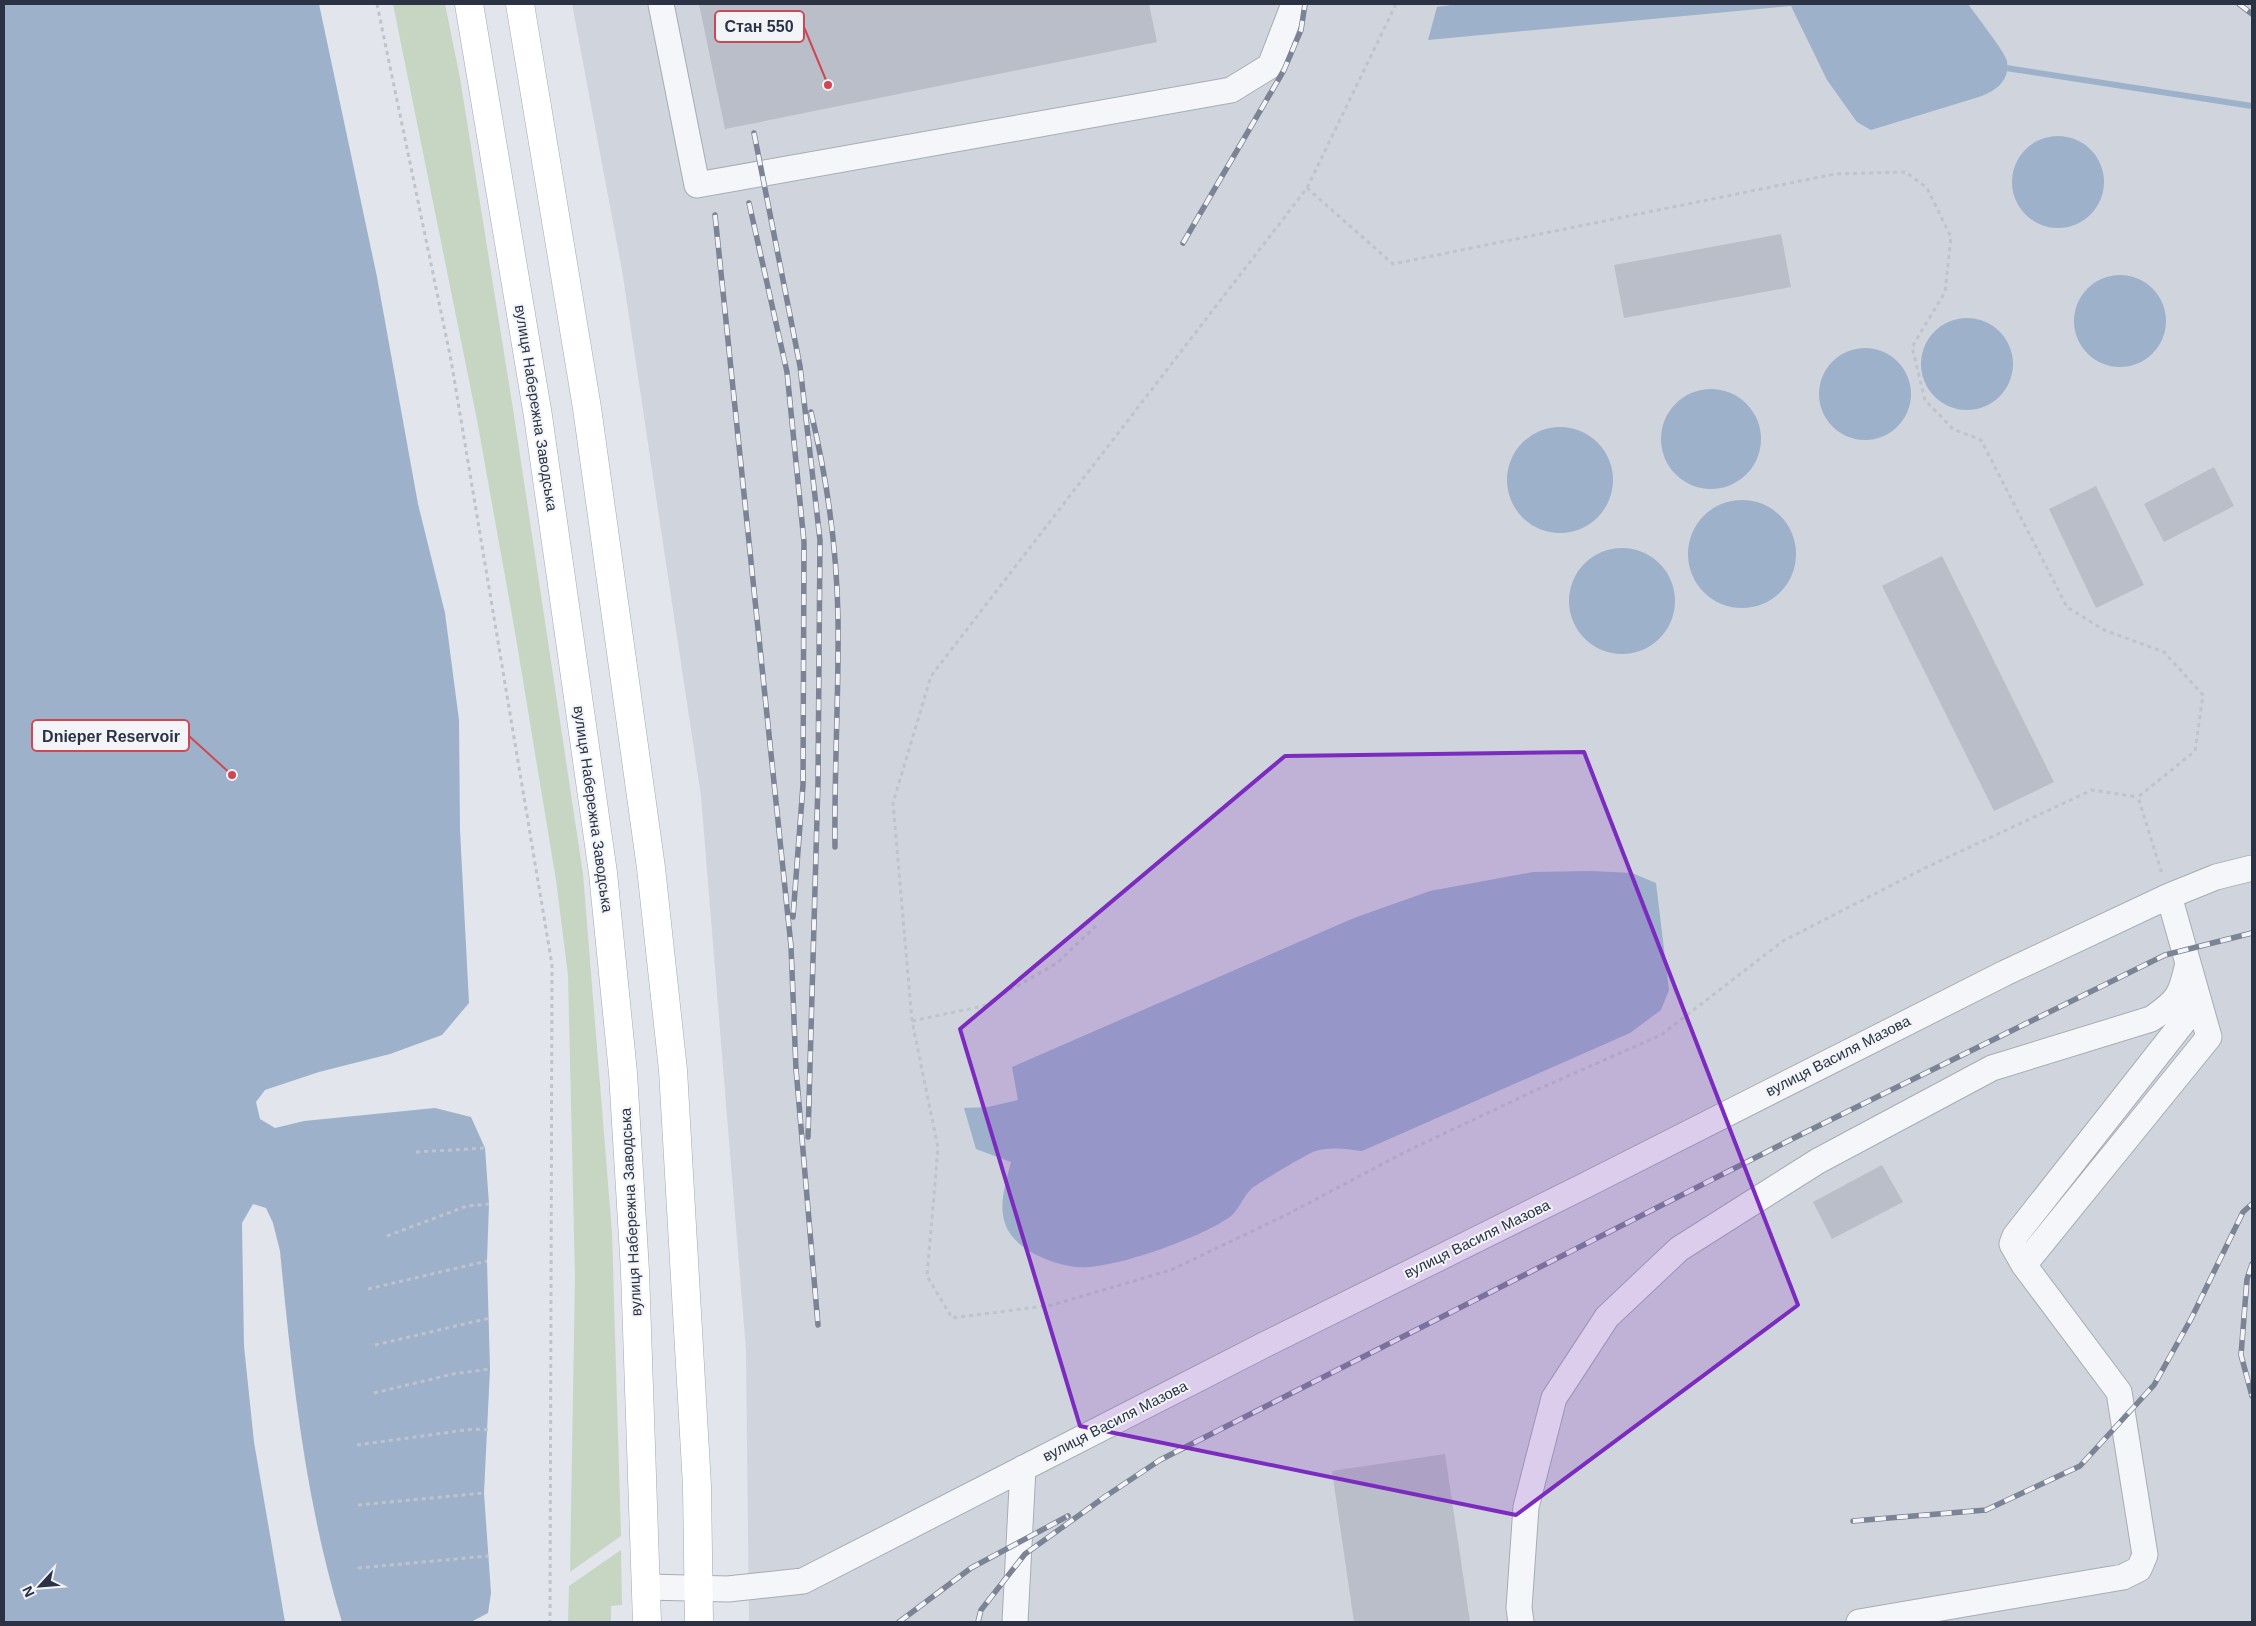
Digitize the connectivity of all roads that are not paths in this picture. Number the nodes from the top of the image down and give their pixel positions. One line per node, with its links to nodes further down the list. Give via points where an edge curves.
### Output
1 (469, 4): 9 (main road, вулиця Набережна Заводська, via 538,416 603,873 623,1073 635,1270)
2 (520, 4): 10 (main road, via 587,408 652,878 673,1070 697,1486)
3 (662, 4): 4 (street, via 697,185 1231,90 1270,66)
4 (1294, 4)
5 (2252, 868): 6 (street, вулиця Василя Мазова, via 2216,877)
6 (2169, 896): 7 (street); 8 (street, вулиця Василя Мазова, via 1872,1039)
7 (2188, 963): 14 (street, via 2182,992 2169,1007 2151,1019 1992,1068 1818,1161 1679,1249 1607,1317 1554,1398 1526,1507 1519,1608); 15 (street, via 2209,1037 2024,1265 2119,1392 2145,1555 2139,1569 2124,1577)
8 (1024, 1468): 10 (street, вулиця Василя Мазова, via 803,1581 728,1589); 13 (street)
9 (647, 1587): 10 (street, вулиця Василя Мазова); 11 (main road, вулиця Набережна Заводська)
10 (698, 1588): 12 (main road)
11 (647, 1622)
12 (699, 1622)
13 (1015, 1622)
14 (1521, 1622)
15 (1859, 1622)

